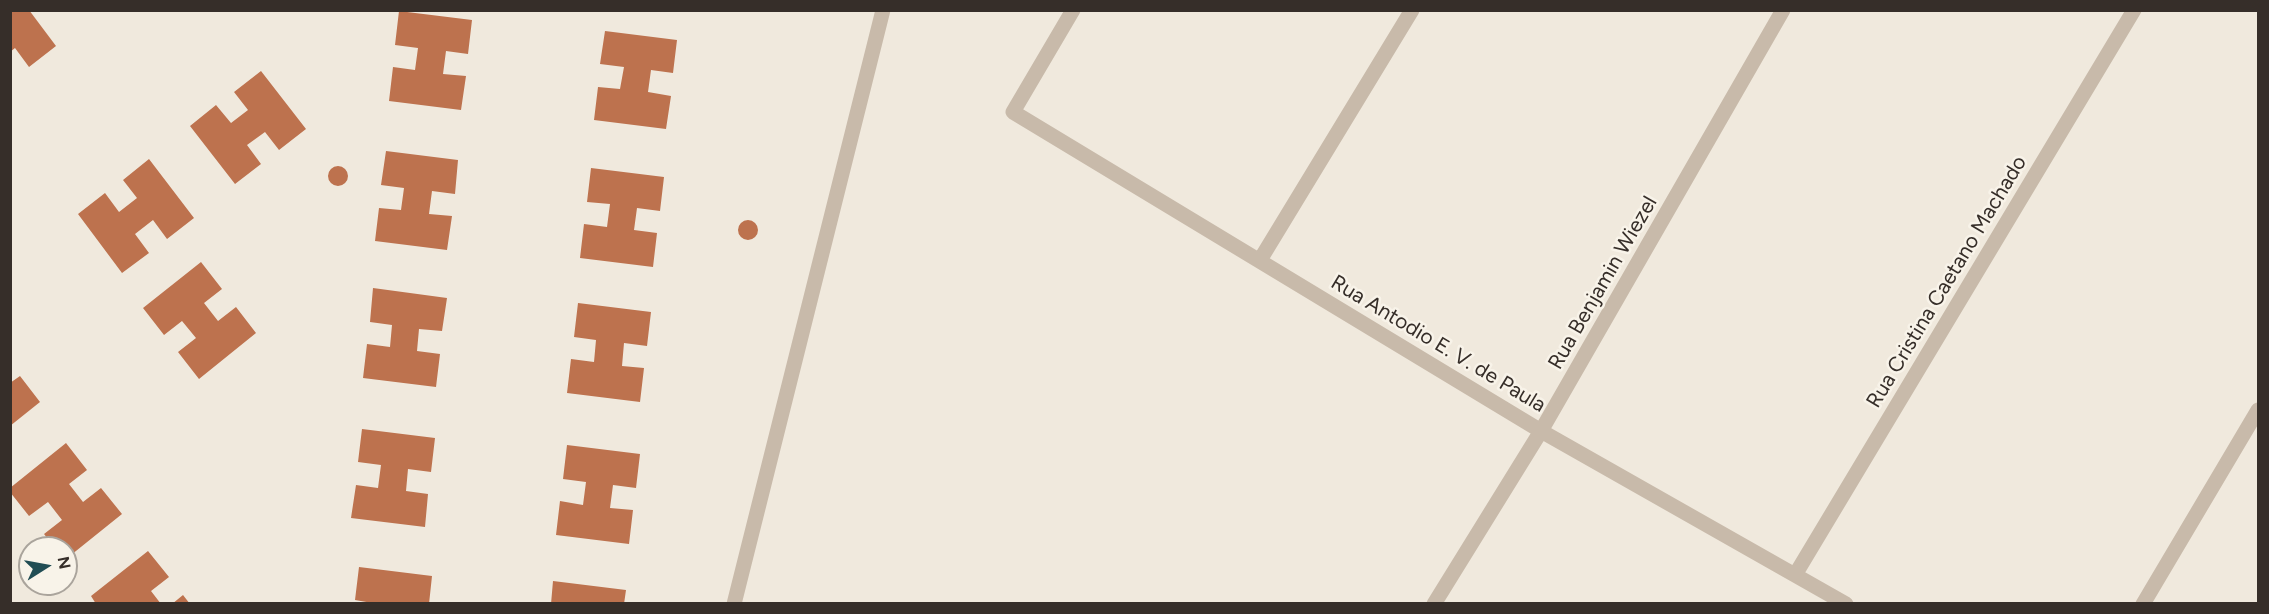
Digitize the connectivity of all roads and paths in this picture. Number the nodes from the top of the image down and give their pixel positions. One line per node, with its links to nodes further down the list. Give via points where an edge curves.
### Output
1 (884, 10): 10 (street)
2 (1073, 10): 6 (street, Rua Antodio E. V. de Paula, via 1013,112)
3 (1412, 10): 6 (street)
4 (1783, 10): 8 (street, Rua Benjamin Wiezel)
5 (2134, 10): 9 (street, Rua Cristina Caetano Machado)
6 (1260, 261): 8 (street, Rua Antodio E. V. de Paula)
7 (2259, 410): 13 (street)
8 (1541, 431): 9 (street, Rua Antodio E. V. de Paula); 11 (street, Rua Benjamin Wiezel)
9 (1795, 574): 12 (street, Rua Antodio E. V. de Paula)
10 (734, 603)
11 (1434, 603)
12 (1846, 603)
13 (2143, 603)

